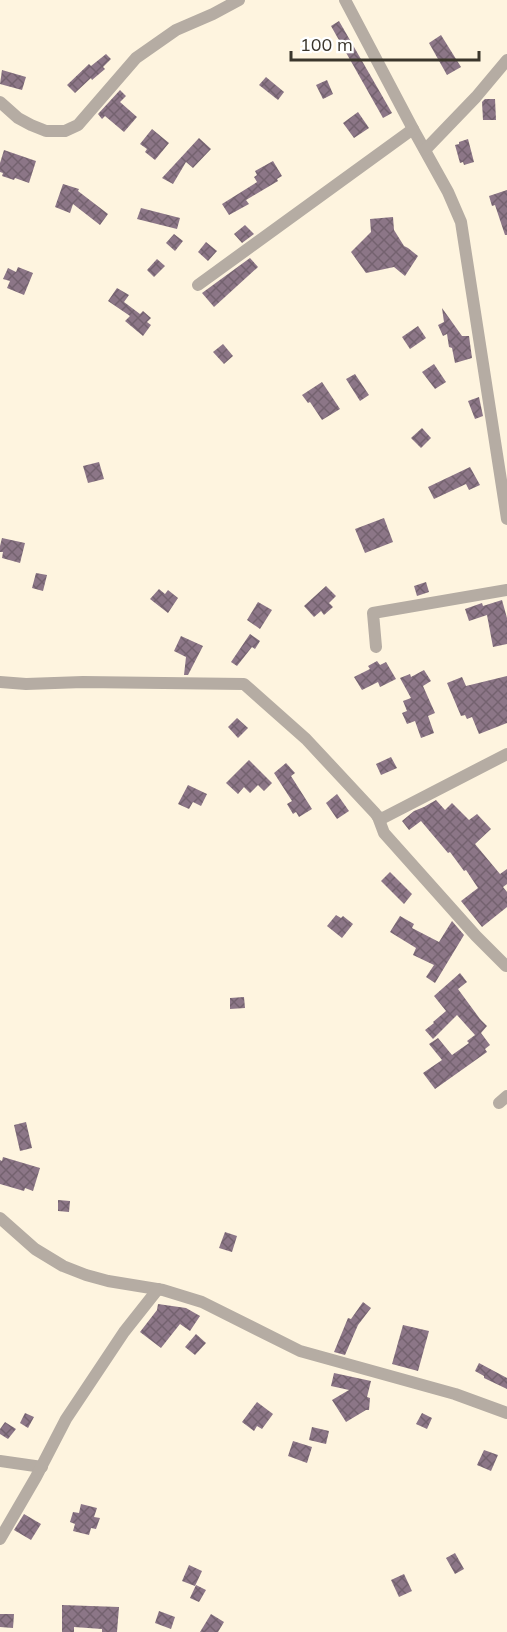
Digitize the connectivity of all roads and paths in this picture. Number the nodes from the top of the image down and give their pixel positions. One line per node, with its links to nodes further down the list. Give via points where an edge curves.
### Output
1 (239, 0): 4 (street, via 176,30 136,58 78,125 65,131 46,131 31,125)
2 (345, 0): 5 (street)
3 (507, 60): 6 (street)
4 (0, 102)
5 (413, 129): 6 (street); 7 (street)
6 (425, 150): 8 (street, via 461,222)
7 (198, 285)
8 (507, 519)
9 (507, 590): 10 (street, via 373,614)
10 (376, 647)
11 (0, 682): 13 (street, via 244,684 306,739)
12 (507, 754): 13 (street, via 384,818)
13 (378, 817): 14 (street, via 384,832)
14 (506, 966)
15 (0, 1218): 16 (street, via 35,1249 63,1266 108,1281)
16 (158, 1289): 17 (street, via 202,1302 300,1351 455,1394); 19 (street, via 66,1419)
17 (507, 1413)
18 (0, 1461): 19 (street)
19 (42, 1467): 20 (street)
20 (0, 1539)

